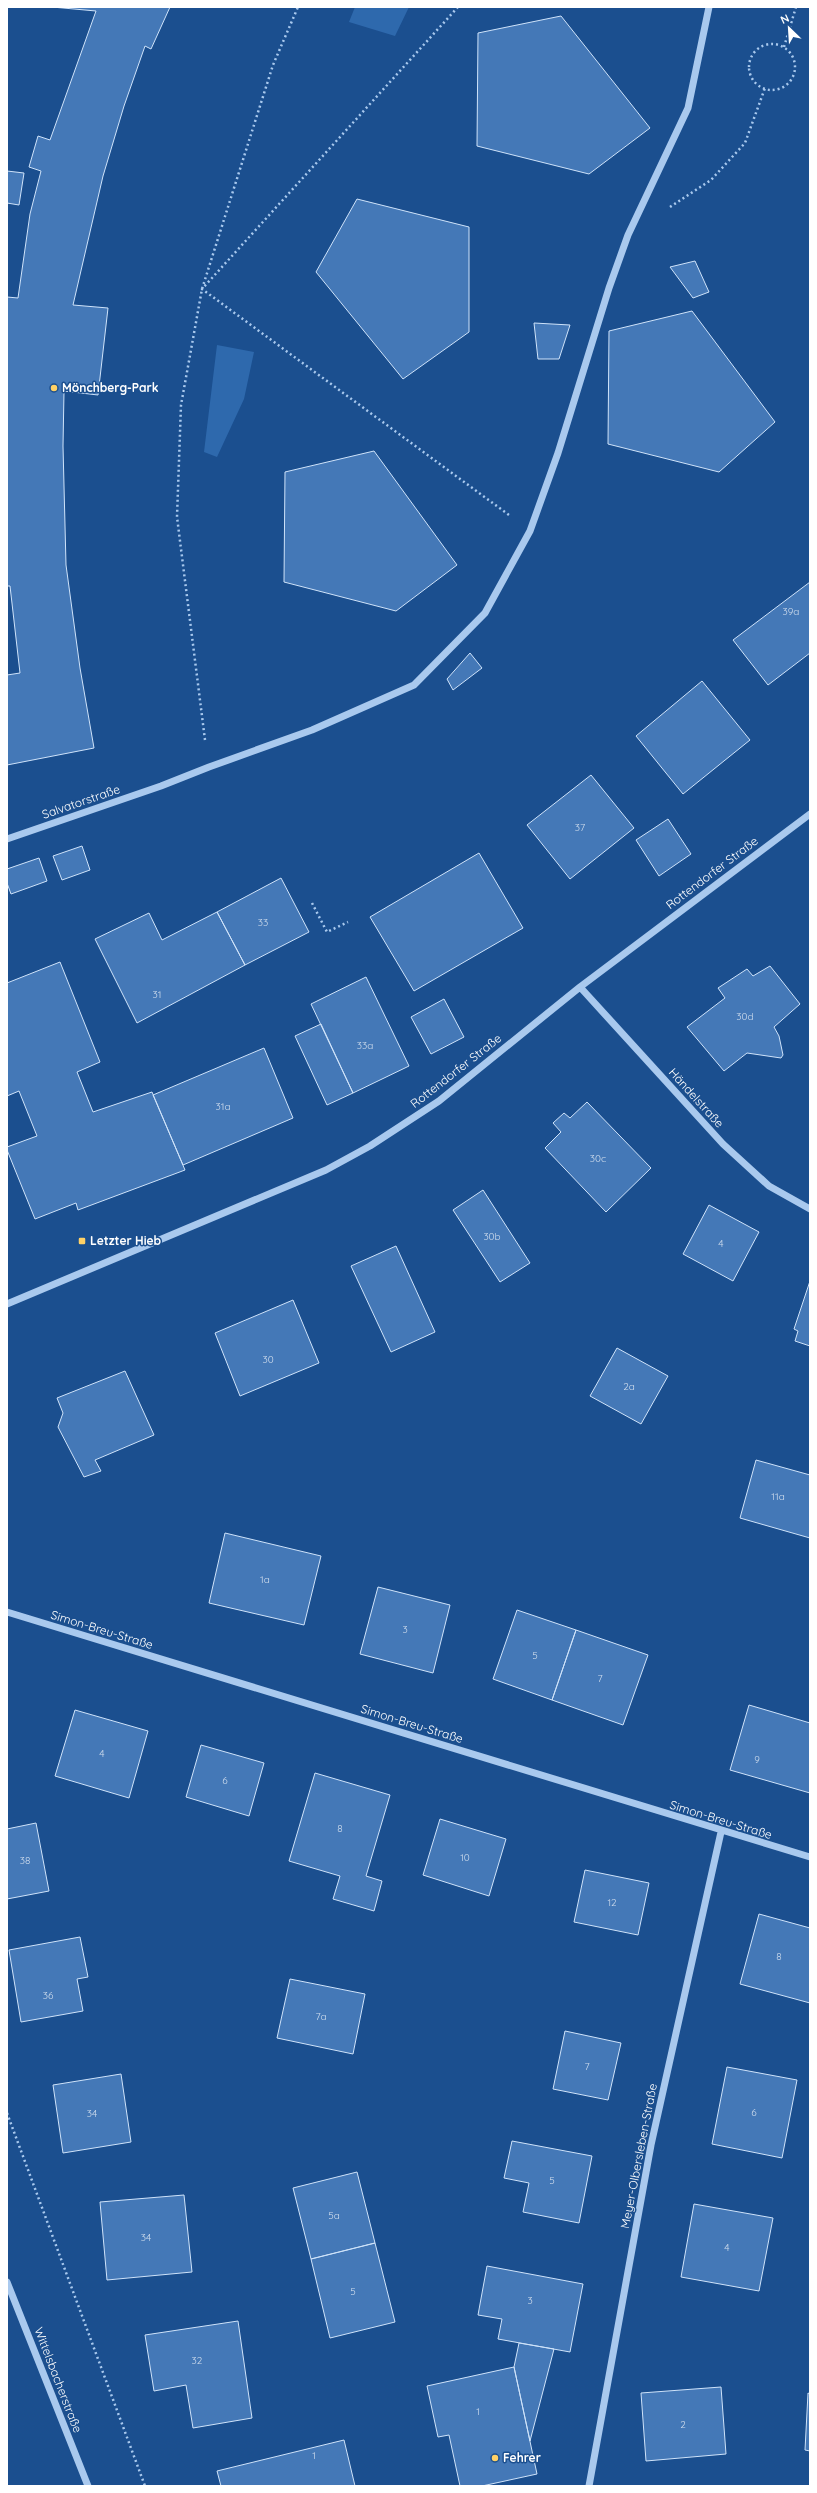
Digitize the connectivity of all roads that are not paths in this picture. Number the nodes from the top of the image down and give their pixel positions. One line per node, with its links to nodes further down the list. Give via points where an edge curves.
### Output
1 (709, 7): 3 (street, Salvatorstraße, via 688,108 628,235 558,453 530,531 485,613 414,685 312,730)
2 (810, 814): 4 (street, Rottendorfer Straße)
3 (7, 839)
4 (580, 987): 5 (street, Händelstraße, via 723,1144 769,1186); 6 (street, Rottendorfer Straße, via 439,1101 370,1146 339,1163)
5 (810, 1209)
6 (7, 1304)
7 (7, 1612): 8 (street, Simon-Breu-Straße)
8 (721, 1832): 9 (street, Simon-Breu-Straße); 12 (street, Meyer-Olbersleben-Straße, via 651,2145)
9 (810, 1857)
10 (7, 2282): 11 (street, Wittelsbacherstraße)
11 (88, 2486)
12 (589, 2486)

